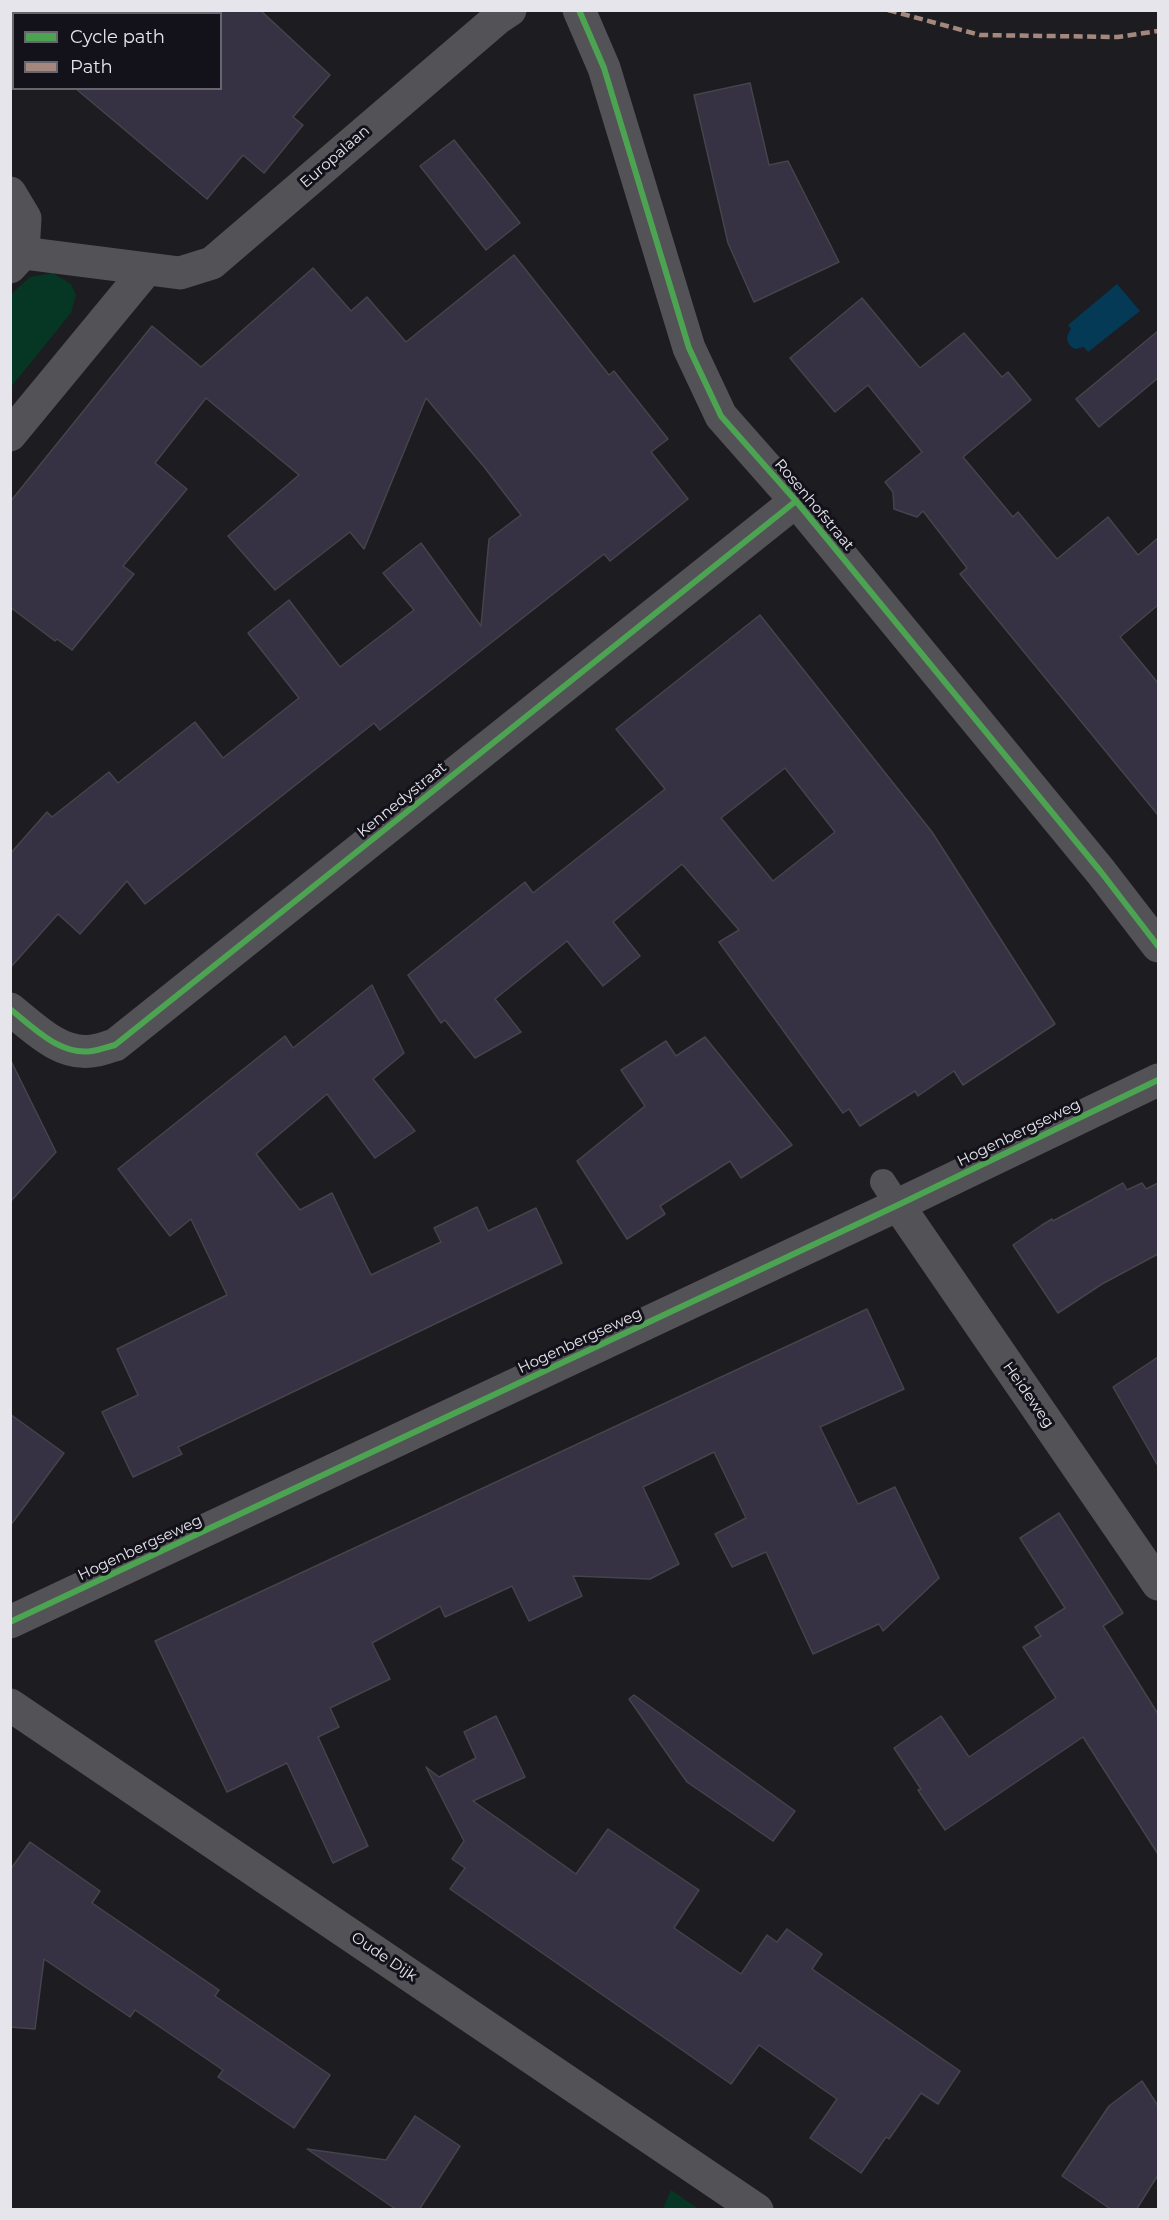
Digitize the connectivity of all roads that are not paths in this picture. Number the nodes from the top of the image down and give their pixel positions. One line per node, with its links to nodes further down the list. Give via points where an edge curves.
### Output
1 (510, 10): 5 (street, Europalaan, via 212,263 180,273)
2 (579, 10): 7 (street, Rosenhofstraat, via 604,68 689,348 721,416)
3 (10, 193): 4 (street, via 25,218)
4 (17, 260): 5 (street, Europalaan)
5 (147, 269): 6 (street)
6 (10, 435)
7 (796, 501): 8 (street, Rosenhofstraat); 9 (street, Kennedystraat, via 115,1045 91,1052 68,1049 46,1038)
8 (1158, 946)
9 (10, 1009)
10 (1158, 1080): 11 (street, Hogenbergseweg)
11 (891, 1193): 12 (street, Heideweg); 13 (street, Hogenbergseweg)
12 (1158, 1584)
13 (10, 1622)
14 (10, 1705): 15 (street, Oude Dijk)
15 (757, 2210)

